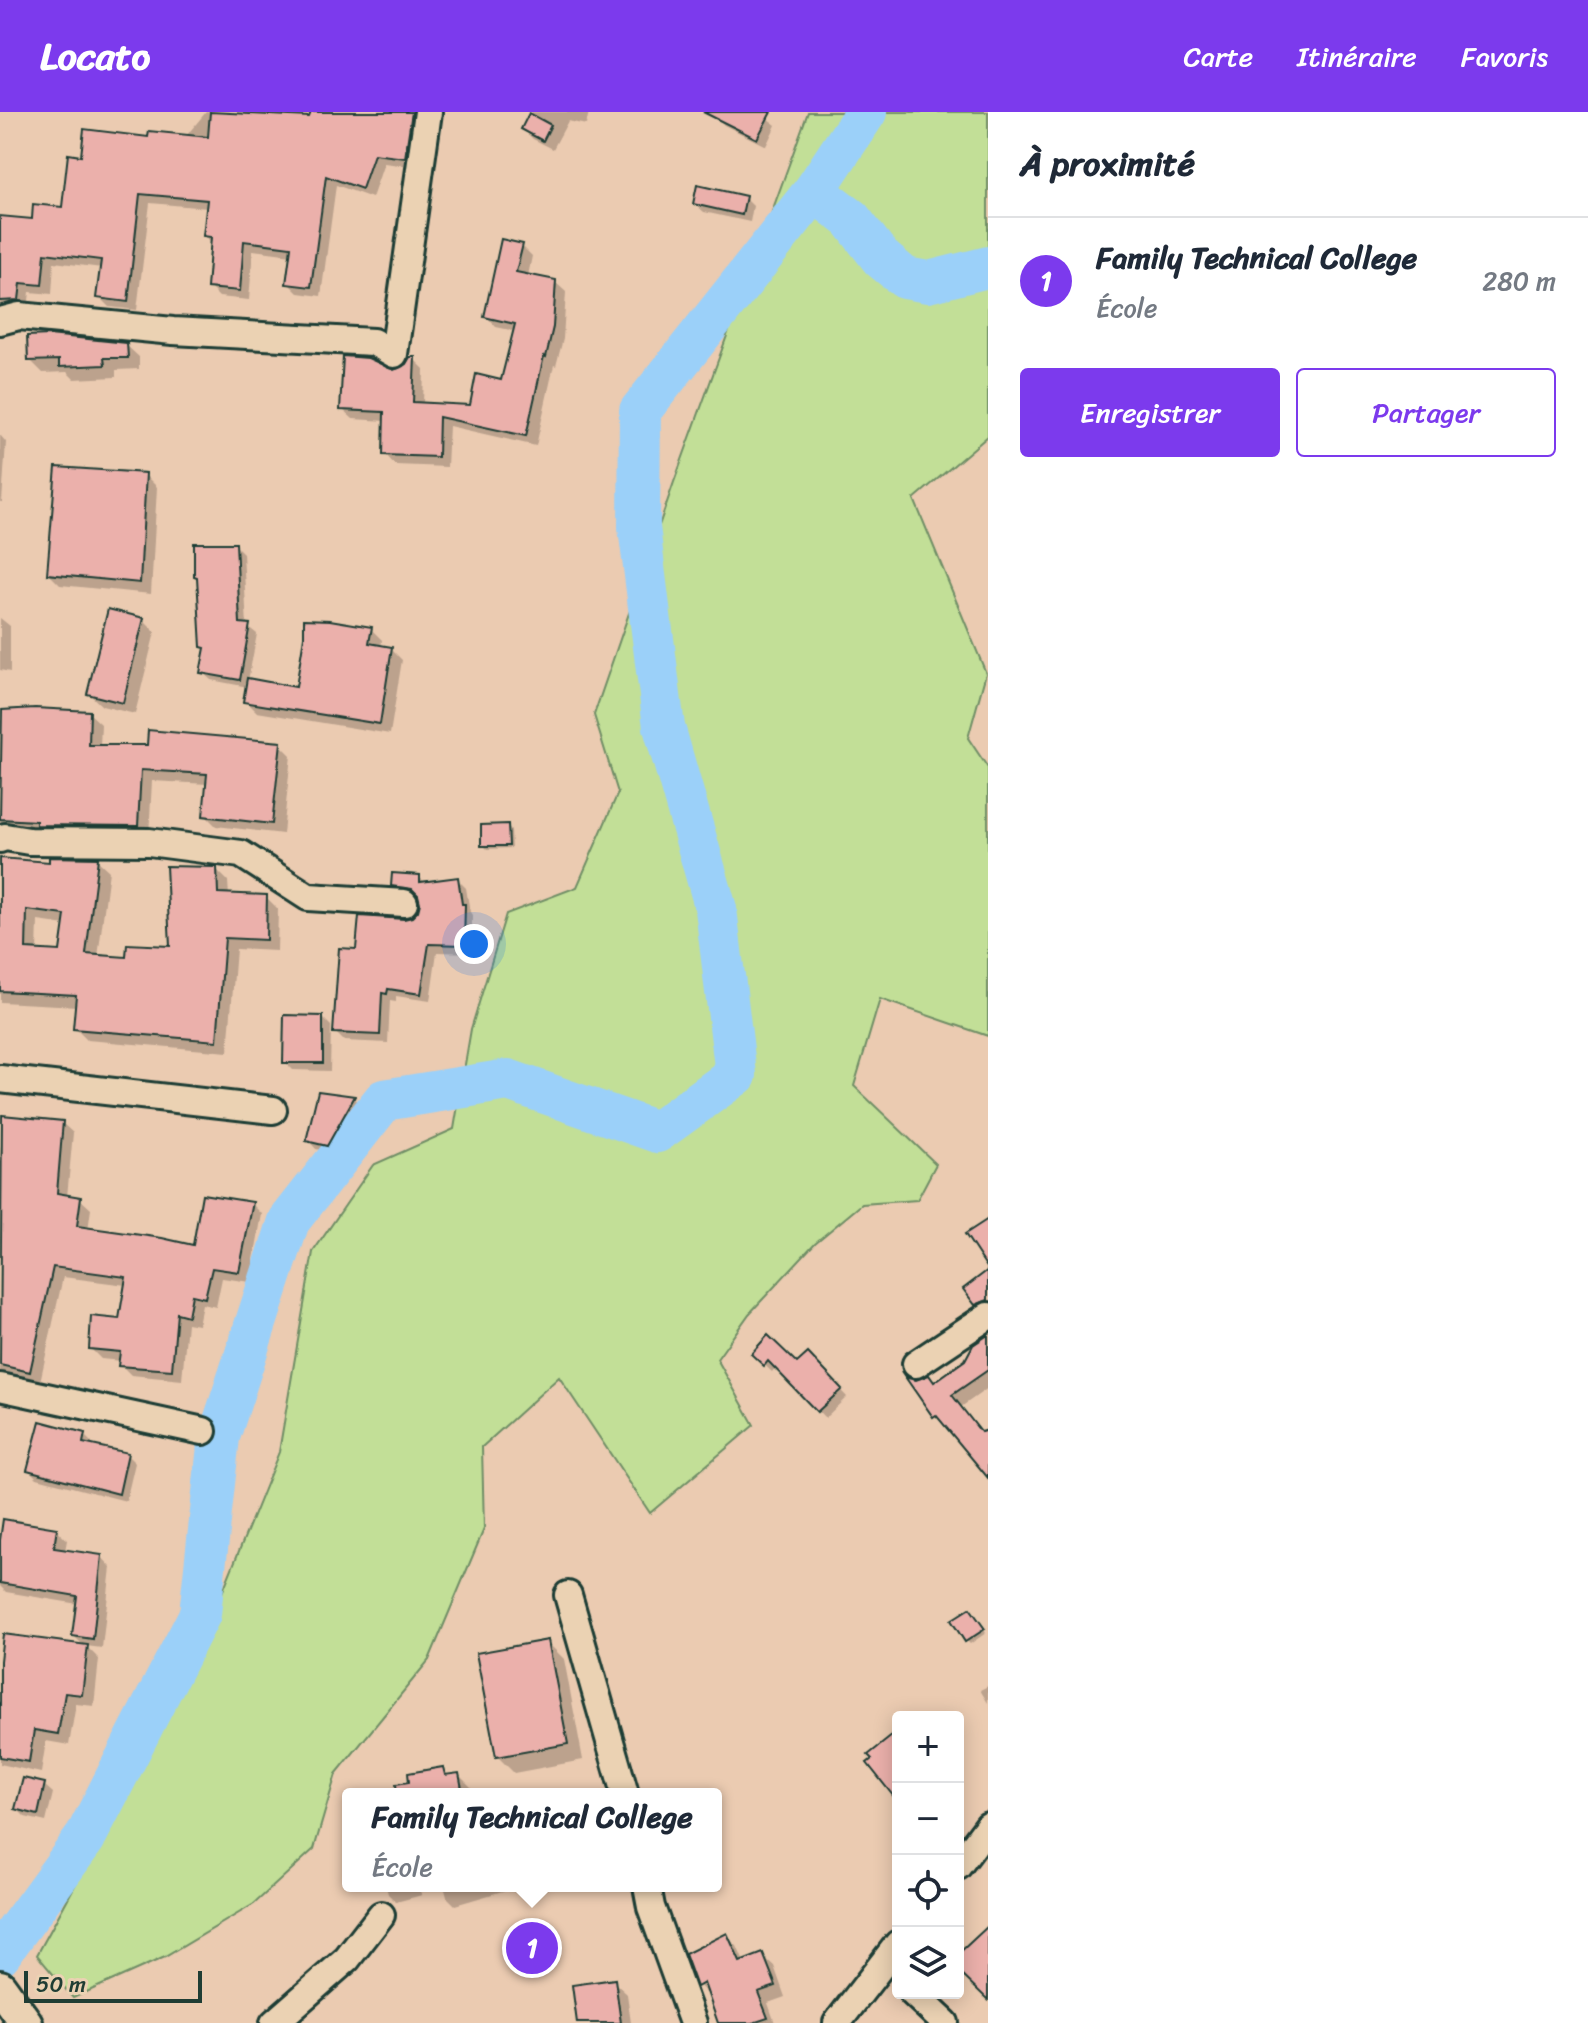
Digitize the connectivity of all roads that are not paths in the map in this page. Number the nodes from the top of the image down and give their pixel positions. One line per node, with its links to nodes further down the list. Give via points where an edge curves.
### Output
1 (428, 112): 2 (street, via 394,354 373,342 19,316)
2 (0, 321)
3 (0, 839): 4 (street, via 149,842 241,854 308,897)
4 (404, 903)
5 (0, 1079): 6 (street)
6 (273, 1110)
7 (988, 1316): 8 (street)
8 (916, 1364)
9 (0, 1387): 10 (street)
10 (203, 1431)
11 (568, 1595): 12 (street)
12 (623, 1788)
13 (988, 1826): 14 (street)
14 (964, 1858)
15 (648, 1892): 22 (street)
16 (381, 1915): 21 (street, via 347,1959)
17 (892, 1964): 23 (street)
18 (0, 1987): 20 (street)
19 (919, 1999): 24 (street)
20 (26, 2023)
21 (274, 2023)
22 (693, 2023)
23 (837, 2023)
24 (945, 2023)

